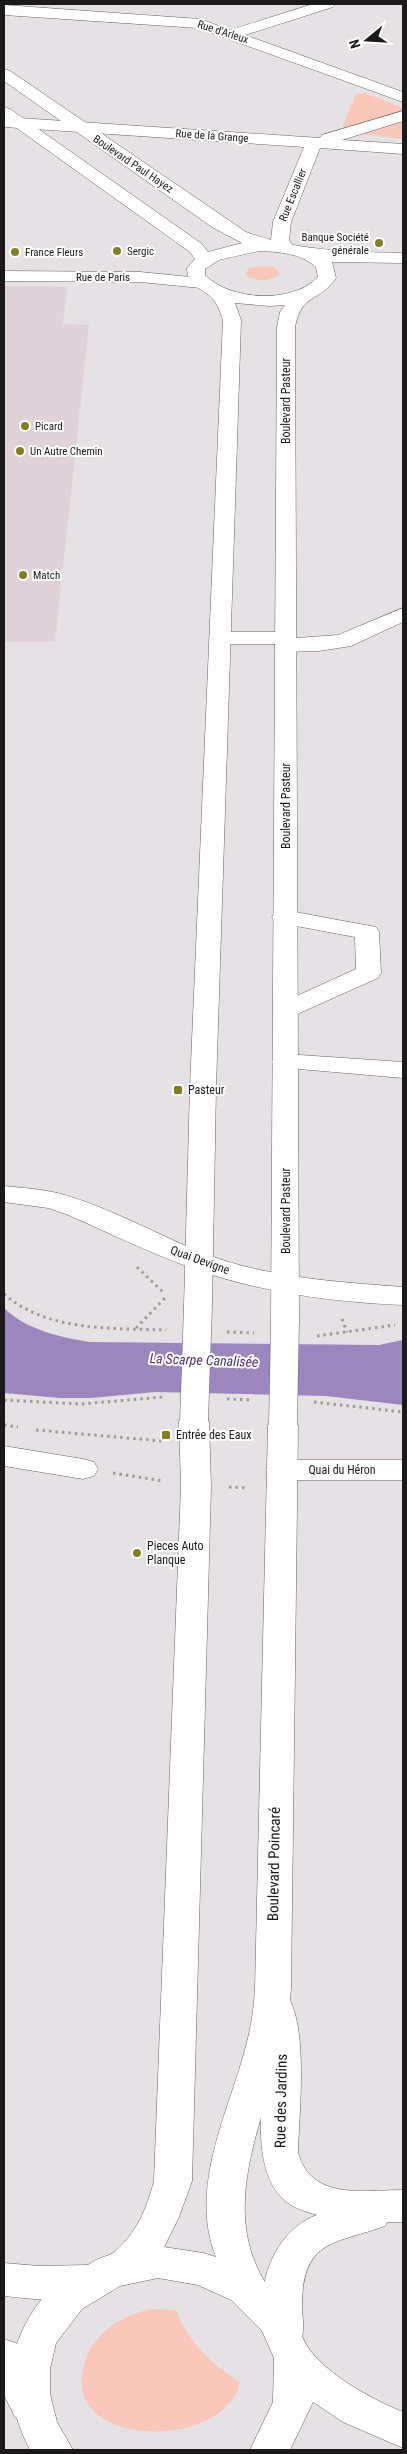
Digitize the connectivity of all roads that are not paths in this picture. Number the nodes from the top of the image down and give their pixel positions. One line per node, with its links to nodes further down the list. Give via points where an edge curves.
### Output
1 (328, 4): 3 (main road)
2 (4, 10): 3 (main road, Rue d'Arleux, via 183,21)
3 (232, 34): 5 (main road, Rue d'Arleux)
4 (4, 74): 9 (main road, Boulevard Paul Hayez)
5 (403, 97)
6 (4, 112): 8 (main road)
7 (403, 116): 10 (main road)
8 (12, 123): 9 (main road, Rue de la Grange); 16 (main road, via 196,248)
9 (79, 127): 10 (main road, Rue de la Grange); 12 (main road, Boulevard Paul Hayez, via 232,231)
10 (319, 143): 11 (main road, Rue de la Grange); 13 (main road, Rue Escallier, via 282,222 280,240)
11 (403, 149)
12 (267, 246): 13 (main road); 16 (main road, Rue de Paris, via 227,250)
13 (285, 248): 14 (main road)
14 (309, 255): 15 (main road); 18 (main road, via 327,269)
15 (403, 259): 18 (main road)
16 (203, 261): 17 (main road, Rue de Paris, via 140,267); 19 (main road, via 196,273)
17 (7, 268): 19 (main road, Rue de Paris, via 140,277)
18 (325, 282): 20 (main road)
19 (210, 288): 20 (main road, Rue de Paris, via 235,298 264,300); 22 (main road, via 226,303 232,320)
20 (301, 295): 23 (main road, Boulevard Pasteur, via 289,312 286,327)
21 (403, 614): 23 (main road, via 343,640 319,644)
22 (221, 638): 23 (main road); 29 (main road)
23 (285, 642): 24 (main road, Boulevard Pasteur)
24 (284, 917): 25 (main road, Boulevard Pasteur); 25 (main road, via 367,932 369,974)
25 (286, 1010): 26 (main road, Boulevard Pasteur)
26 (286, 1062): 27 (main road); 30 (main road, Boulevard Pasteur)
27 (403, 1070)
28 (4, 1194): 29 (main road, Quai Devigne, via 52,1200 76,1208)
29 (199, 1261): 30 (main road, Quai Devigne, via 244,1276); 39 (main road, bridge, via 194,1421 196,1486 173,2181 165,2210 138,2254)
30 (286, 1284): 31 (main road, Quai Devigne); 32 (main road, Boulevard Pasteur, bridge)
31 (403, 1296)
32 (282, 1425): 35 (main road, Boulevard Poincaré)
33 (4, 1456): 34 (main road)
34 (83, 1469)
35 (281, 1470): 36 (main road, Quai du Héron); 37 (main road, Boulevard Poincaré)
36 (403, 1470)
37 (273, 1989): 38 (main road, Rue des Jardins, via 282,2047 280,2153 286,2173 300,2190 316,2201); 41 (main road, Boulevard Poincaré, via 268,2027 233,2154 226,2198 230,2241)
38 (403, 2208): 42 (main road, Rue des Jardins, via 333,2225 317,2232 292,2255 284,2270 281,2286)
39 (106, 2275): 40 (main road, via 39,2283); 41 (main road, via 156,2263 191,2265 223,2275); 44 (main road, via 74,2293 50,2318 34,2349 30,2400)
40 (4, 2279)
41 (252, 2293): 42 (main road, via 276,2319)
42 (289, 2346): 45 (main road, via 331,2395 373,2419); 47 (main road, Rue des Jardins, via 295,2392 287,2424)
43 (4, 2356): 44 (main road)
44 (35, 2417): 46 (main road)
45 (403, 2430)
46 (53, 2450)
47 (270, 2450)

